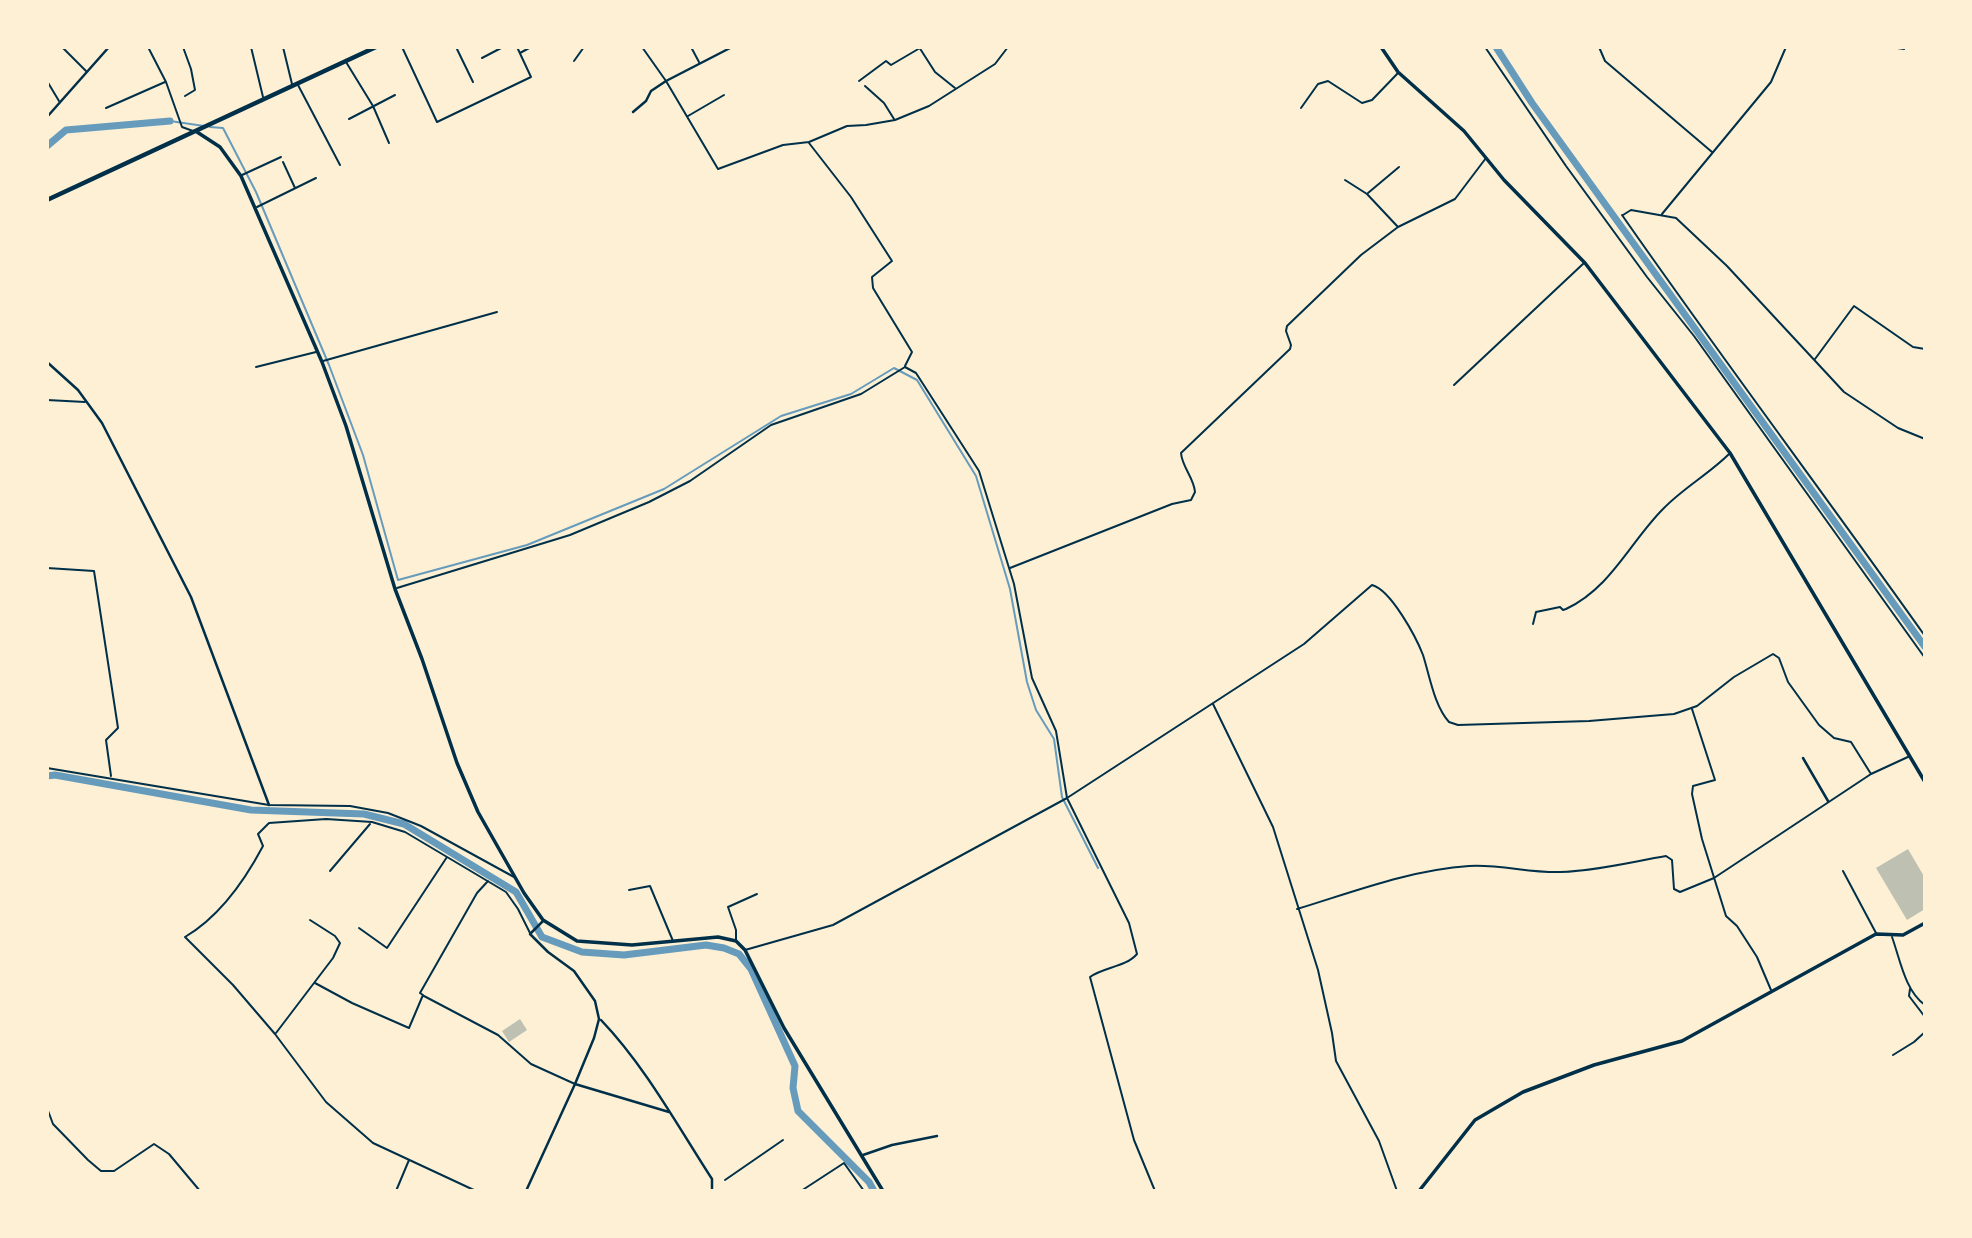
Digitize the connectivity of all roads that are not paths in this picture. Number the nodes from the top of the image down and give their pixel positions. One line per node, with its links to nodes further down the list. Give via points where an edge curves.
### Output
1 (62, 47): 30 (lane)
2 (109, 47): 30 (street)
3 (148, 47): 35 (lane)
4 (183, 47): 42 (lane, via 195,90)
5 (251, 47): 43 (lane)
6 (284, 47): 37 (lane)
7 (376, 47): 27 (main road)
8 (402, 47): 25 (lane, via 437,122 531,77)
9 (456, 47): 36 (lane)
10 (503, 47): 26 (lane)
11 (517, 47): 25 (lane)
12 (531, 47): 25 (lane)
13 (584, 47): 28 (lane)
14 (642, 47): 33 (lane)
15 (691, 47): 29 (lane)
16 (732, 47): 29 (street)
17 (1008, 47): 39 (lane, via 995,64)
18 (1381, 47): 31 (street)
19 (1485, 47): 90 (lane, via 1566,166)
20 (1599, 47): 56 (lane, via 1605,61)
21 (1786, 47): 56 (lane, via 1771,82)
22 (1891, 47): 24 (lane)
23 (920, 48): 34 (lane, via 891,65 886,61); 39 (lane, via 935,72)
24 (1904, 49)
25 (519, 53)
26 (482, 58)
27 (346, 61): 37 (main road); 45 (lane)
28 (574, 61)
29 (700, 63): 33 (street)
30 (87, 72): 44 (street)
31 (1398, 72): 47 (lane, via 1372,100 1362,103 1328,81 1318,85); 58 (street, via 1464,131)
32 (47, 81): 44 (lane)
33 (666, 81): 48 (street); 50 (lane)
34 (859, 81)
35 (166, 82): 46 (lane); 53 (lane, via 182,127)
36 (473, 82)
37 (295, 85): 43 (main road); 60 (lane)
38 (865, 86): 52 (lane)
39 (956, 88): 52 (lane)
40 (395, 95): 45 (lane)
41 (724, 95): 50 (lane)
42 (185, 96)
43 (264, 100): 53 (main road)
44 (60, 103): 49 (street)
45 (373, 106): 51 (lane); 55 (lane)
46 (106, 108)
47 (1301, 108)
48 (633, 112)
49 (48, 116)
50 (687, 117): 54 (lane, via 718,169 783,145)
51 (349, 119)
52 (895, 120): 54 (lane, via 847,125)
53 (197, 132): 62 (street, via 220,147); 67 (main road)
54 (809, 142): 79 (lane, via 892,261 872,277 873,288 912,352)
55 (389, 143)
56 (1712, 152): 69 (lane)
57 (281, 158): 62 (lane)
58 (1486, 158): 70 (lane, via 1455,199); 71 (street)
59 (283, 162): 65 (lane)
60 (340, 165)
61 (1399, 167): 66 (lane)
62 (241, 176): 68 (street)
63 (316, 178): 65 (lane)
64 (1345, 180): 66 (lane)
65 (295, 188): 68 (lane)
66 (1367, 194): 70 (lane)
67 (47, 200)
68 (256, 208): 74 (street)
69 (1661, 215): 75 (lane, via 1676,218 1727,265); 89 (lane, via 1632,210 1622,216)
70 (1398, 227): 86 (lane, via 1361,255 1287,326 1290,349 1181,453 1195,485 1191,499)
71 (1584, 262): 80 (lane); 84 (street)
72 (496, 312): 77 (lane)
73 (1925, 349): 75 (lane, via 1913,347 1854,306)
74 (317, 352): 77 (street); 78 (lane)
75 (1815, 360): 83 (lane, via 1844,392 1898,428)
76 (47, 362): 82 (street)
77 (322, 362): 87 (street)
78 (256, 367)
79 (905, 367): 86 (lane, via 916,373 979,471); 87 (lane, via 861,394 771,425 690,481 649,502 548,542)
80 (1454, 385)
81 (47, 400): 82 (lane)
82 (87, 402): 101 (street, via 191,597)
83 (1925, 439)
84 (1730, 453): 88 (lane, via 1664,508 1598,586 1566,609 1536,612); 93 (street)
85 (47, 568): 97 (lane, via 94,571 118,729 106,740)
86 (1009, 568): 99 (lane, via 1032,678 1056,731)
87 (395, 589): 106 (street, via 457,763 478,813)
88 (1533, 624)
89 (1925, 636)
90 (1925, 658)
91 (1213, 703): 92 (lane, via 1304,644 1372,585 1383,590 1409,628 1449,722 1622,719); 99 (lane); 111 (lane, via 1273,827)
92 (1692, 708): 96 (lane, via 1773,654 1819,725 1834,738 1851,742); 107 (lane, via 1715,780 1693,786 1692,794)
93 (1911, 755): 96 (lane); 98 (street)
94 (1803, 758): 100 (street)
95 (47, 768): 97 (lane)
96 (1871, 774): 100 (lane)
97 (111, 777): 101 (lane)
98 (1925, 782)
99 (1068, 798): 121 (lane, via 833,925); 148 (lane, via 1129,923 1136,947 1133,959 1090,977 1134,1140)
100 (1828, 801): 107 (lane)
101 (269, 805): 106 (lane, via 350,806 388,813)
102 (372, 822): 103 (lane, via 405,832); 104 (lane); 130 (lane, via 269,822 258,834 263,846 251,869 209,920 186,937)
103 (448, 856): 108 (lane); 115 (lane, via 387,948)
104 (330, 871)
105 (1843, 871): 117 (lane)
106 (515, 877): 113 (street)
107 (1714, 878): 111 (lane, via 1680,892 1675,889 1672,860 1666,856 1559,872 1471,866 1372,886); 124 (lane, via 1726,916 1757,957)
108 (488, 881): 116 (lane, via 506,892); 125 (lane, via 477,893 420,993)
109 (629, 890): 119 (lane, via 650,886)
110 (757, 894): 120 (lane, via 728,907)
111 (1297, 909): 149 (lane, via 1326,998 1336,1061 1379,1141)
112 (310, 920): 122 (lane, via 340,943)
113 (543, 920): 116 (street); 119 (street, via 577,941)
114 (1925, 923): 118 (street)
115 (359, 928)
116 (530, 933): 128 (street, via 574,971 595,1002)
117 (1876, 934): 118 (street); 124 (street)
118 (1891, 936): 123 (lane)
119 (673, 942): 120 (street, via 718,937)
120 (736, 942): 121 (street)
121 (745, 950): 137 (street, via 784,1028)
122 (315, 983): 125 (lane, via 409,1028); 130 (lane)
123 (1910, 988): 126 (lane); 127 (lane, via 1909,996)
124 (1771, 991): 150 (street, via 1682,1041 1594,1065 1523,1092 1475,1121)
125 (423, 995): 132 (lane, via 498,1035 531,1064)
126 (1925, 1004)
127 (1925, 1017)
128 (599, 1018): 132 (street); 134 (street)
129 (1925, 1032): 131 (lane)
130 (275, 1034): 138 (lane, via 326,1102 373,1143)
131 (1893, 1055)
132 (575, 1084): 134 (street); 143 (street)
133 (47, 1108): 140 (lane, via 53,1124 102,1171 114,1171 154,1144 169,1154)
134 (669, 1112): 144 (street, via 712,1179)
135 (937, 1136): 137 (street)
136 (783, 1140): 139 (lane)
137 (863, 1155): 147 (street)
138 (409, 1160): 141 (lane); 142 (lane)
139 (724, 1180)
140 (200, 1191)
141 (396, 1191)
142 (476, 1191)
143 (526, 1191)
144 (712, 1191)
145 (801, 1191): 146 (lane, via 844,1163)
146 (864, 1191)
147 (883, 1191)
148 (1155, 1191)
149 (1397, 1191)
150 (1419, 1191)
151 (1918, 1191): 152 (lane)
152 (1923, 1191)

